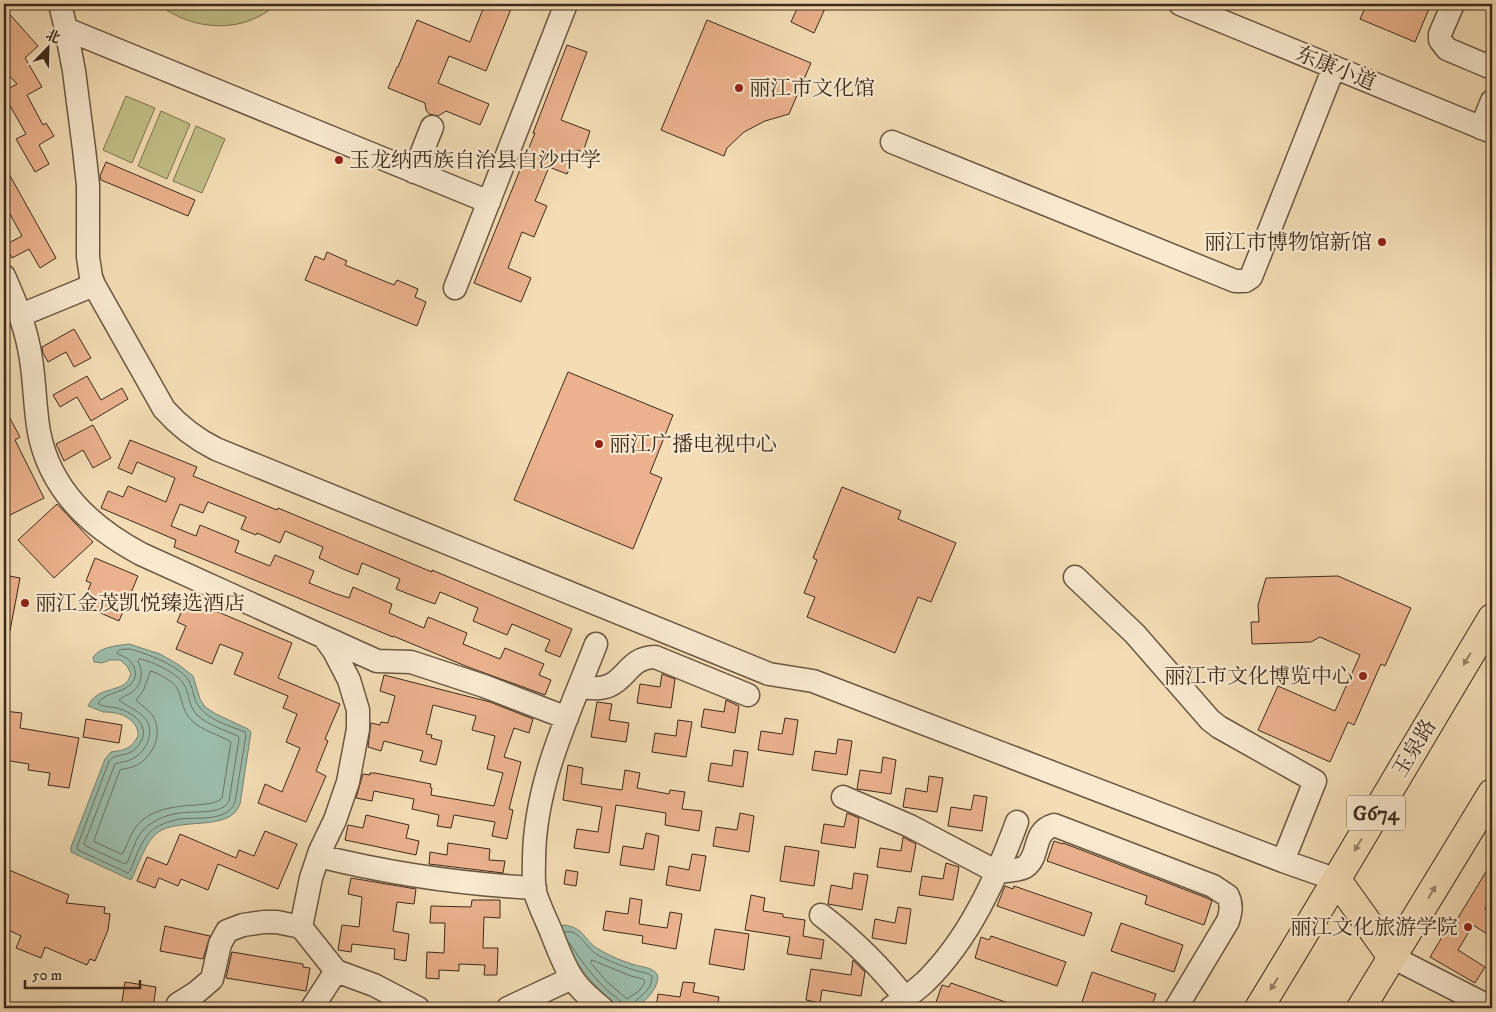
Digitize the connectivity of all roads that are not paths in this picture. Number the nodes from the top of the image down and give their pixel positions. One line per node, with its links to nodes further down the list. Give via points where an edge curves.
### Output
1 (60, 4): 5 (street)
2 (566, 4): 13 (street)
3 (1180, 4): 6 (street, 东康小道)
4 (1453, 4): 7 (street, via 1440,40 1447,49)
5 (66, 29): 12 (street); 15 (street, via 88,185 88,257)
6 (1334, 67): 10 (street, 东康小道); 11 (street, via 1251,277 1245,281 1235,281)
7 (1492, 68)
8 (1492, 101): 10 (street)
9 (432, 127): 12 (street)
10 (1487, 130)
11 (892, 142)
12 (414, 172): 13 (street)
13 (489, 202): 16 (street)
14 (4, 276): 17 (street)
15 (94, 285): 17 (street); 31 (street, via 164,409 181,427 210,446 769,674 813,681)
16 (455, 288)
17 (21, 315): 20 (street, via 30,349 42,446 59,484 79,509 108,534 141,554)
18 (1075, 577): 31 (street, via 1135,634 1210,720 1315,781)
19 (1492, 618): 33 (highway, 玉泉路 / G674, one-way to 33)
20 (324, 637): 22 (street); 25 (street, via 342,666)
21 (596, 644): 23 (street)
22 (377, 661): 25 (street, via 363,674 356,692); 26 (street, via 411,662)
23 (580, 686): 24 (street, via 607,687 648,657); 26 (street)
24 (748, 696)
25 (357, 702): 30 (street, via 358,730 348,782)
26 (567, 718): 34 (street, via 541,792 534,843)
27 (1492, 793): 37 (highway, one-way to 27)
28 (843, 797): 32 (street, via 910,826)
29 (1017, 822): 32 (street)
30 (319, 856): 34 (street, via 433,879); 36 (street, via 309,885)
31 (1283, 861): 33 (street)
32 (997, 872): 40 (street, via 950,953 924,982); 46 (street, via 1028,864 1040,834 1054,826 1213,886 1228,896 1231,906 1228,921)
33 (1337, 880): 37 (highway); 47 (highway, 玉泉路 / G674, one-way to 47)
34 (535, 888): 39 (street)
35 (821, 915): 40 (street, via 864,951 892,982)
36 (301, 927): 38 (street); 41 (street, via 264,922 228,931 220,944 212,979)
37 (1392, 957): 48 (highway); 49 (street)
38 (336, 971): 42 (street); 43 (street, via 374,984)
39 (572, 978): 44 (street); 45 (street)
40 (898, 1003)
41 (176, 1008)
42 (312, 1008)
43 (418, 1008)
44 (508, 1008)
45 (602, 1008)
46 (1176, 1008)
47 (1259, 1008)
48 (1361, 1008)
49 (1492, 1008)

